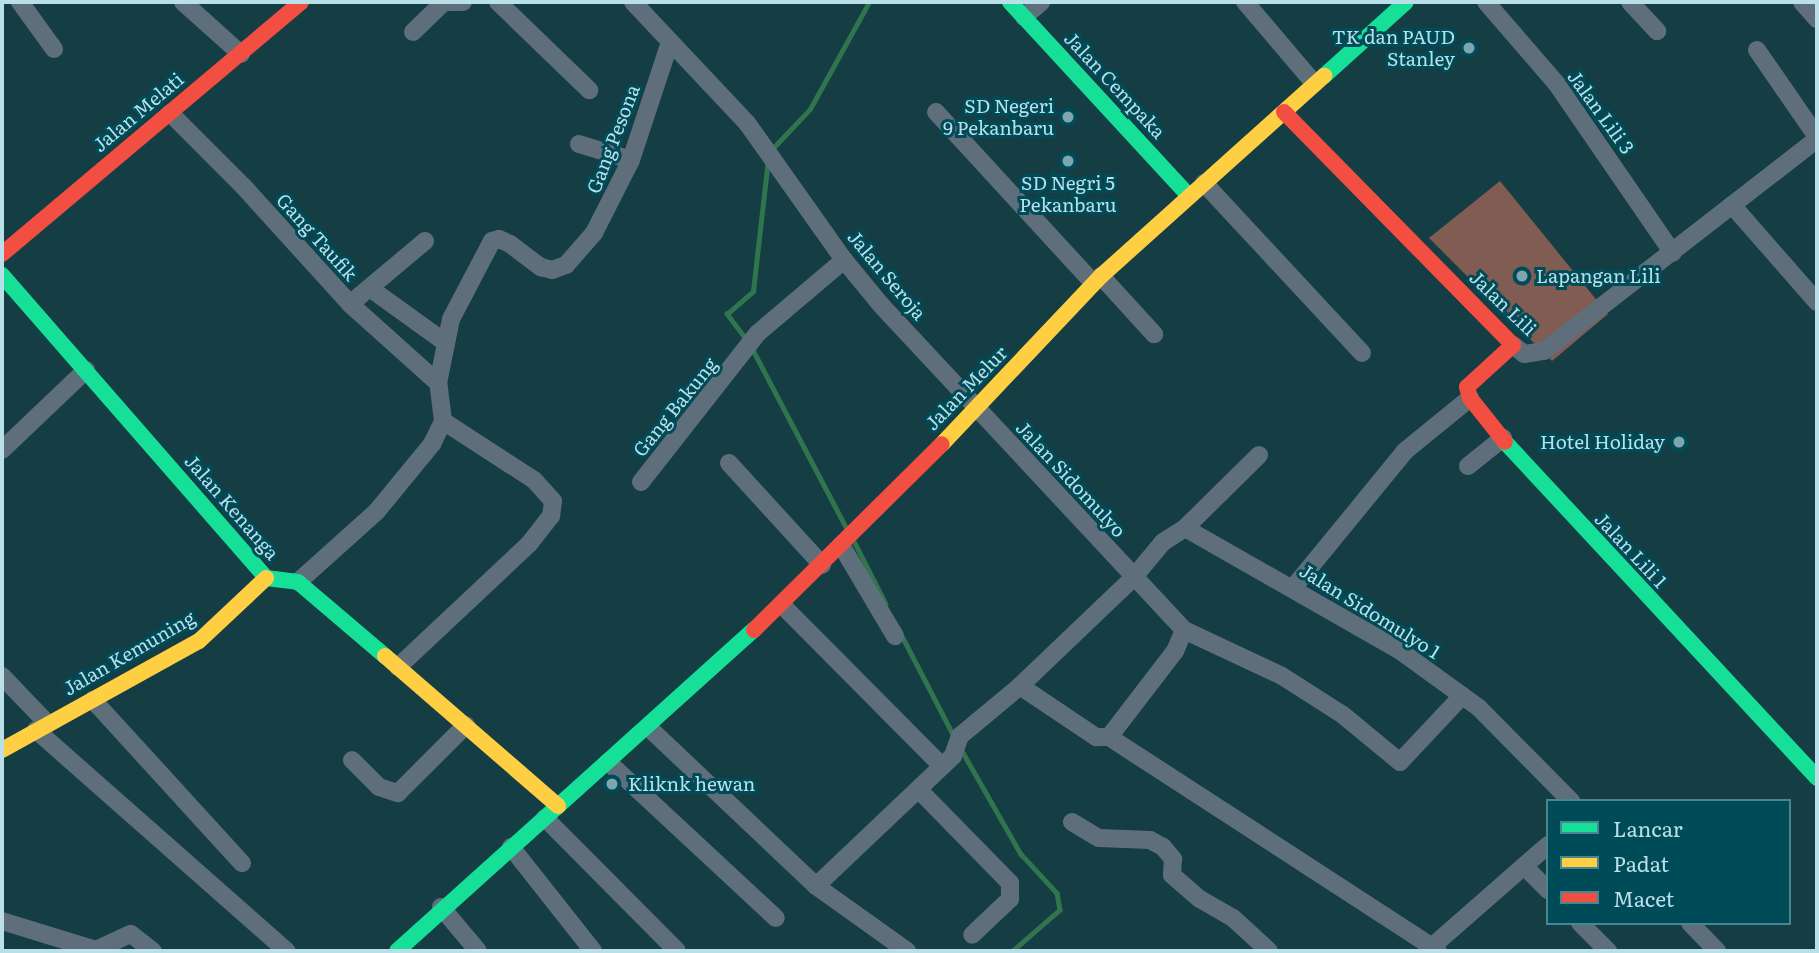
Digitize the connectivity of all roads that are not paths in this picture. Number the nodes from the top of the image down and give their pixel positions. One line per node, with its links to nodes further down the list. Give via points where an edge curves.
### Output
1 (20, 2): 20 (street)
2 (183, 2): 22 (street)
3 (301, 2): 22 (street, Jalan Melati)
4 (444, 2): 5 (street); 18 (street)
5 (463, 2)
6 (498, 2): 24 (street)
7 (633, 2): 19 (street)
8 (1010, 2): 15 (street, Jalan Cempaka)
9 (1041, 2): 15 (street)
10 (1245, 2): 23 (street)
11 (1406, 2): 23 (street, Jalan Melur)
12 (1486, 2): 35 (street, Jalan Lili 3, via 1556,83)
13 (1630, 2): 17 (street)
14 (1802, 2): 16 (street)
15 (1024, 17): 32 (street, Jalan Cempaka)
16 (1817, 19)
17 (1657, 31)
18 (413, 32)
19 (670, 42): 30 (street, Gang Pesona); 37 (street, Jalan Seroja, via 762,144)
20 (54, 49)
21 (1756, 50): 28 (street)
22 (241, 54): 27 (street, Jalan Melati)
23 (1314, 83): 25 (street, Jalan Melur)
24 (589, 90)
25 (1284, 111): 31 (street, Jalan Melur); 45 (street, Jalan Lili)
26 (936, 112): 39 (street)
27 (170, 114): 36 (street, Jalan Melati); 42 (street, Gang Taufik, via 244,187)
28 (1817, 138): 33 (street, Jalan Lili)
29 (579, 144): 30 (street)
30 (631, 160): 44 (street, Gang Pesona, via 606,214 566,265 552,270 541,267 510,244 492,241 451,318)
31 (1204, 183): 32 (street, Jalan Melur); 46 (street)
32 (1189, 196): 39 (street, Jalan Melur)
33 (1732, 205): 35 (street, Jalan Lili); 41 (street)
34 (425, 241): 40 (street)
35 (1673, 253): 45 (street, Jalan Lili, via 1544,351 1524,354)
36 (2, 254)
37 (844, 260): 50 (street, Jalan Seroja); 57 (street, Gang Bakung, via 825,271 758,333)
38 (2, 275): 47 (street, Jalan Kenanga)
39 (1097, 279): 43 (street); 50 (street, Jalan Melur)
40 (371, 289): 42 (street); 44 (street)
41 (1817, 302)
42 (350, 304): 48 (street, Gang Taufik)
43 (1154, 334)
44 (446, 344): 48 (street, Gang Pesona)
45 (1513, 345): 49 (street, via 1467,387)
46 (1362, 353)
47 (86, 370): 53 (street); 62 (street, Jalan Kenanga)
48 (438, 383): 51 (street, Gang Pesona)
49 (1471, 398): 52 (street, Jalan Lili 1); 64 (street, via 1405,451)
50 (977, 409): 59 (street, Jalan Melur); 61 (street, Jalan Sidomulyo)
51 (441, 416): 63 (street, via 415,468); 68 (street, via 534,480 553,501 551,516 529,544)
52 (1503, 438): 56 (street); 81 (street, Jalan Lili 1)
53 (2, 450)
54 (1259, 455): 58 (street)
55 (729, 463): 60 (street)
56 (1468, 466)
57 (642, 482)
58 (1185, 528): 61 (street, via 1163,542); 64 (street, Jalan Sidomulyo 1)
59 (844, 543): 60 (street, Jalan Melur); 67 (street)
60 (822, 565): 65 (street, Jalan Melur)
61 (1133, 578): 66 (street, Jalan Sidomulyo); 70 (street)
62 (266, 579): 63 (street, Jalan Kenanga); 72 (street, Jalan Kemuning, via 199,641)
63 (298, 582): 68 (street)
64 (1293, 588): 71 (street, Jalan Sidomulyo 1, via 1399,650)
65 (782, 605): 75 (street, Jalan Melur); 79 (street)
66 (1184, 630): 71 (street, via 1282,676 1343,715 1400,762); 76 (street, via 1175,651)
67 (895, 636)
68 (398, 667): 73 (street)
69 (2, 676): 74 (street)
70 (1020, 686): 76 (street, via 1096,737); 79 (street, via 960,736)
71 (1462, 696): 83 (street, Jalan Sidomulyo 1)
72 (93, 700): 74 (street, Jalan Kemuning); 89 (street)
73 (466, 725): 78 (street, via 398,793 379,787); 84 (street)
74 (42, 727): 77 (street, Jalan Kemuning); 102 (street)
75 (648, 727): 80 (street, Jalan Melur); 91 (street)
76 (1109, 737): 100 (street)
77 (2, 750)
78 (352, 760)
79 (948, 761): 82 (street)
80 (608, 762): 84 (street, Jalan Melur); 94 (street)
81 (1813, 766)
82 (919, 790): 91 (street); 98 (street, via 1010,883 1010,899)
83 (1569, 799)
84 (558, 806): 85 (street, Jalan Melur)
85 (545, 818): 87 (street, Jalan Melur); 106 (street)
86 (1072, 822): 107 (street, via 1099,838 1150,840 1163,847 1173,859 1172,875 1233,918)
87 (511, 846): 93 (street, Jalan Melur); 105 (street)
88 (1546, 847): 90 (street)
89 (242, 863)
90 (1524, 866): 92 (street); 100 (street)
91 (816, 886): 99 (street)
92 (1546, 888)
93 (441, 907): 103 (street, Jalan Melur); 104 (street)
94 (776, 918)
95 (2, 921): 101 (street, via 96,950 131,934)
96 (1582, 925): 108 (street)
97 (1692, 925): 109 (street)
98 (972, 935)
99 (894, 948)
100 (1432, 949)
101 (153, 951)
102 (287, 951)
103 (397, 951)
104 (478, 951)
105 (593, 951)
106 (677, 951)
107 (1269, 951)
108 (1608, 951)
109 (1717, 951)

